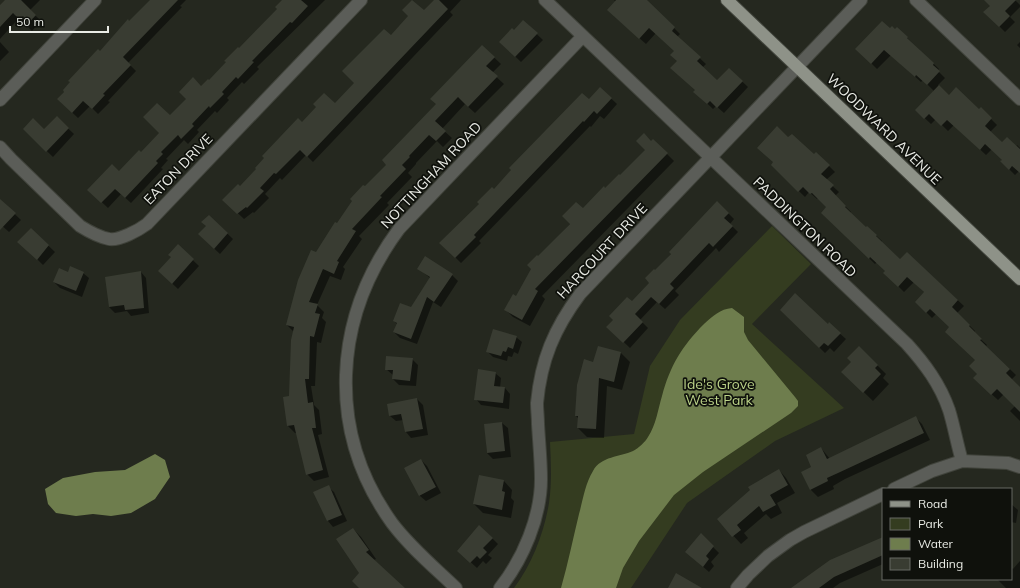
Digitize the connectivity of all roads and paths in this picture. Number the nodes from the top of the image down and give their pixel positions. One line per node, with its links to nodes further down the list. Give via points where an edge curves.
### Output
1 (95, 0): 10 (street)
2 (361, 0): 11 (street, EATON DRIVE, via 147,224 132,234 110,240 80,226 10,159)
3 (545, 0): 7 (street, PADDINGTON ROAD)
4 (727, 0): 8 (main road, WOODWARD AVENUE)
5 (861, 0): 8 (street, HARCOURT DRIVE)
6 (916, 0): 9 (street)
7 (583, 36): 12 (street, PADDINGTON ROAD); 18 (street, NOTTINGHAM ROAD, via 399,229 373,270 354,320 345,382 350,427 357,455 367,481 392,523 408,543)
8 (797, 67): 12 (street, HARCOURT DRIVE); 13 (main road, WOODWARD AVENUE)
9 (1020, 99)
10 (0, 100)
11 (0, 146)
12 (711, 157): 14 (street, PADDINGTON ROAD, via 922,361 934,378 949,410); 19 (street, HARCOURT DRIVE, via 580,294 560,323 543,366 537,404 541,480 535,519 524,549)
13 (1020, 279)
14 (962, 461): 15 (street, via 1008,463); 16 (street, via 932,471)
15 (1020, 467)
16 (896, 488)
17 (882, 494): 20 (street, via 790,540 768,556)
18 (456, 588)
19 (500, 588)
20 (737, 588)

